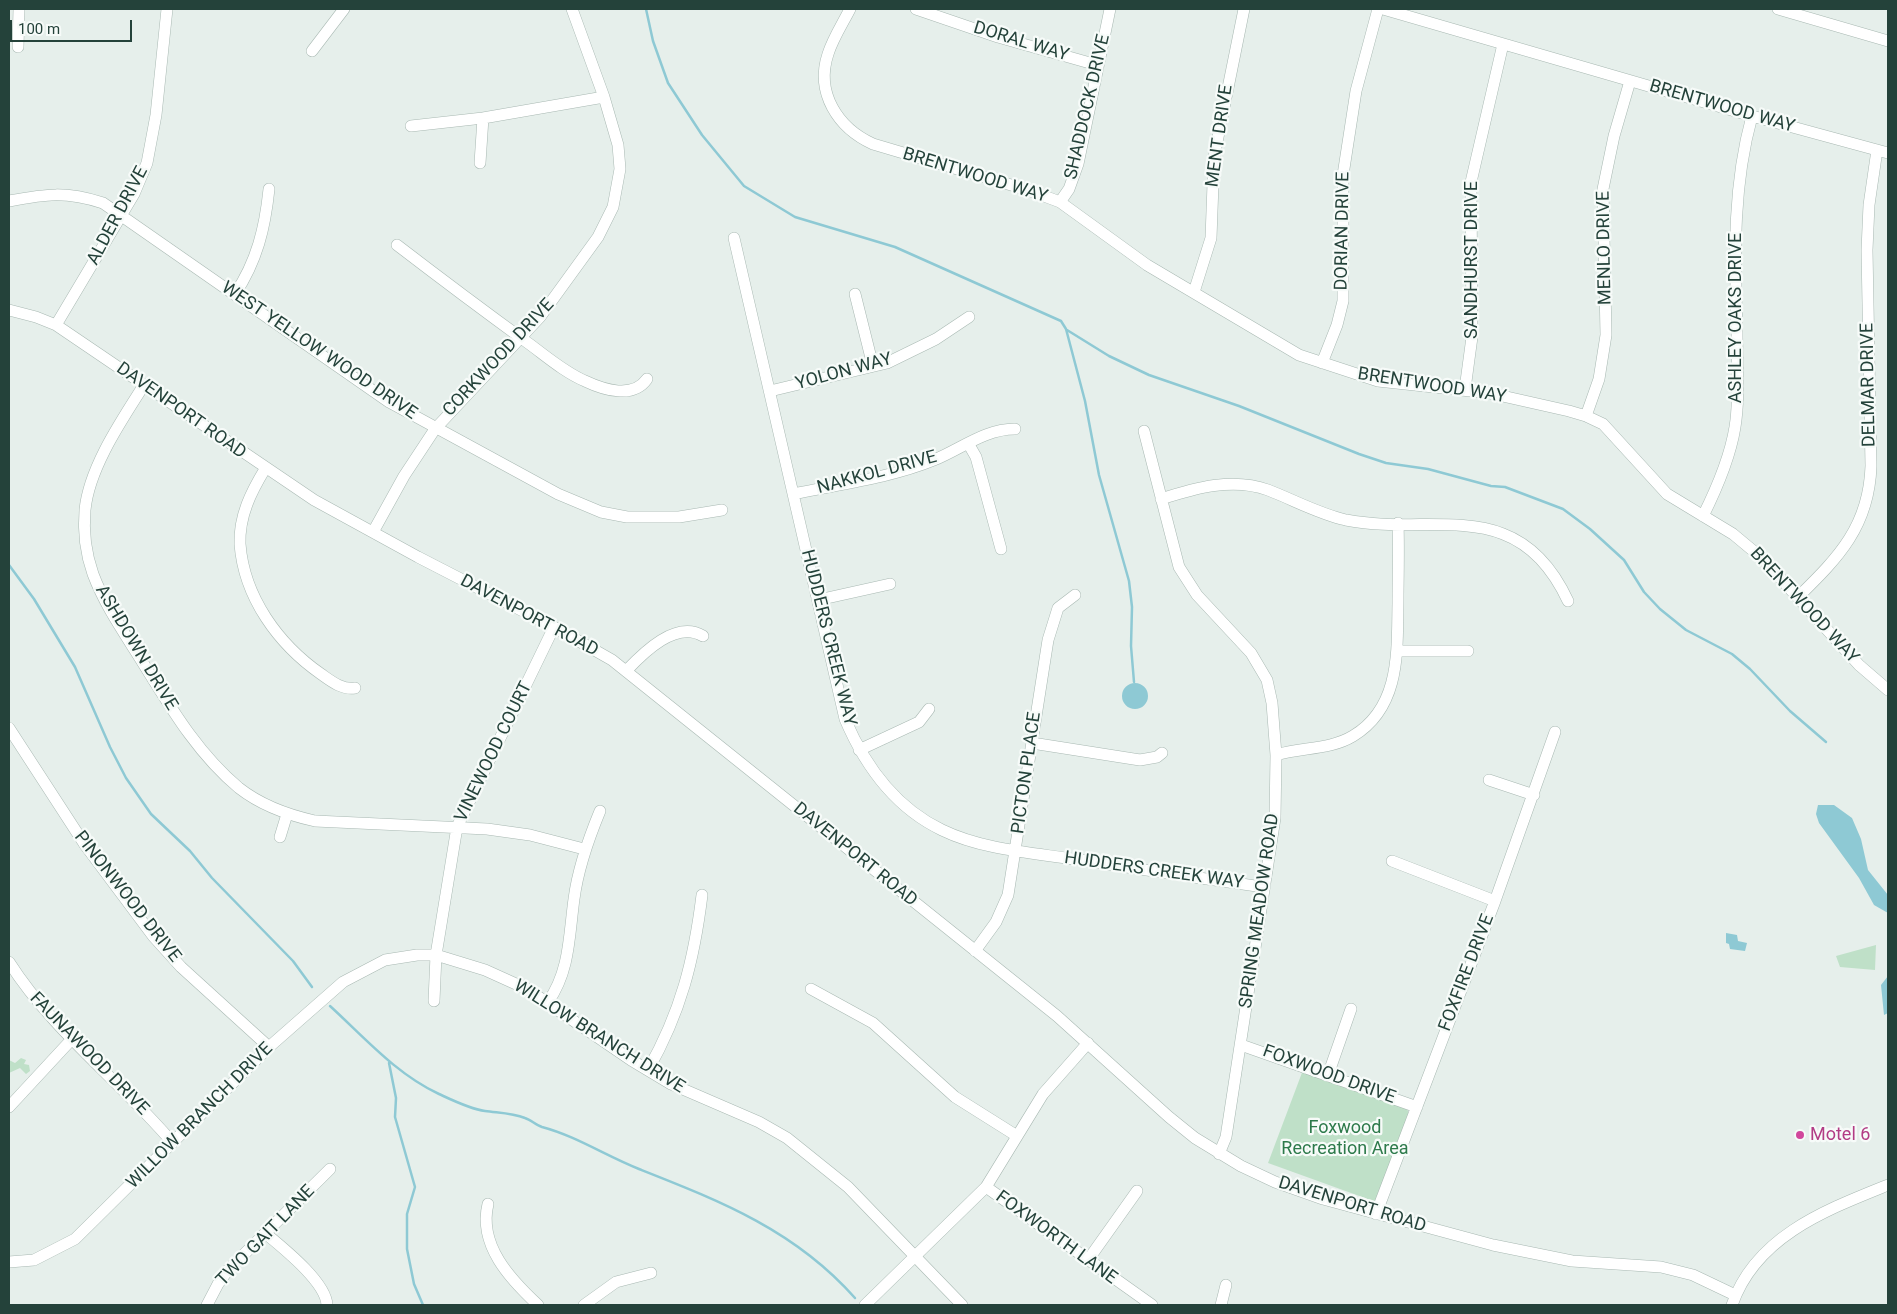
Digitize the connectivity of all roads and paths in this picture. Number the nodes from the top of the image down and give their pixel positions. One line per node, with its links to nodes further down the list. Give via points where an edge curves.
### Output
1 (19, 9): 14 (street)
2 (167, 9): 27 (street, ALDER DRIVE, via 151,148 142,176)
3 (344, 9): 15 (street)
4 (572, 9): 18 (street, CORKWOOD DRIVE)
5 (850, 9): 26 (street, BRENTWOOD WAY, via 828,53 825,73 831,106 847,129 873,144)
6 (916, 9): 16 (street, DORAL WAY)
7 (1110, 9): 16 (street, SHADDOCK DRIVE)
8 (1244, 9): 30 (street, MENT DRIVE, via 1214,157 1208,255)
9 (1378, 9): 37 (street, DORIAN DRIVE, via 1356,91 1342,175 1343,301 1338,325)
10 (1382, 9): 13 (street, BRENTWOOD WAY)
11 (1778, 9): 12 (street)
12 (1888, 41)
13 (1503, 44): 17 (street, BRENTWOOD WAY); 41 (street, SANDHURST DRIVE, via 1471,182 1472,337)
14 (18, 47)
15 (312, 51)
16 (1097, 66): 26 (street, SHADDOCK DRIVE, via 1078,164)
17 (1630, 81): 19 (street, BRENTWOOD WAY); 43 (street, MENLO DRIVE, via 1603,189 1606,336 1599,379)
18 (604, 97): 20 (street); 36 (street, CORKWOOD DRIVE, via 620,158 613,207 588,253)
19 (1752, 116): 22 (street, BRENTWOOD WAY); 52 (street, ASHLEY OAKS DRIVE, via 1735,222 1736,426 1723,471)
20 (483, 118): 21 (street); 23 (street)
21 (411, 126)
22 (1883, 151): 58 (street, DELMAR DRIVE, via 1869,205 1867,250 1869,494 1862,517 1847,543 1833,562)
23 (480, 163)
24 (269, 189): 31 (street, via 262,240 249,273)
25 (9, 201): 27 (street, WEST YELLOW WOOD DRIVE, via 65,194 103,203)
26 (1060, 202): 30 (street, BRENTWOOD WAY, via 1147,265)
27 (122, 215): 31 (street, WEST YELLOW WOOD DRIVE); 35 (street, ALDER DRIVE)
28 (734, 238): 42 (street, HUDDERS CREEK WAY)
29 (397, 245): 36 (street)
30 (1194, 292): 37 (street, BRENTWOOD WAY, via 1281,347)
31 (236, 294): 44 (street, WEST YELLOW WOOD DRIVE, via 346,373)
32 (855, 294): 38 (street)
33 (9, 310): 35 (street, DAVENPORT ROAD)
34 (968, 317): 38 (street, YOLON WAY, via 905,355)
35 (56, 325): 40 (street, DAVENPORT ROAD)
36 (521, 338): 39 (street, via 572,374 594,385 630,390 638,388); 44 (street, CORKWOOD DRIVE)
37 (1322, 363): 41 (street, BRENTWOOD WAY, via 1378,381)
38 (873, 366): 42 (street, YOLON WAY)
39 (647, 379)
40 (144, 385): 48 (street, DAVENPORT ROAD); 78 (street, ASHDOWN DRIVE, via 88,489 85,532 93,573 116,621 200,749 241,789)
41 (1465, 389): 43 (street, BRENTWOOD WAY)
42 (770, 391): 49 (street, HUDDERS CREEK WAY)
43 (1586, 416): 52 (street, BRENTWOOD WAY, via 1614,434 1667,494)
44 (435, 429): 51 (street, WEST YELLOW WOOD DRIVE, via 558,494 602,512 656,518); 54 (street, CORKWOOD DRIVE)
45 (1015, 429): 47 (street, NAKKOL DRIVE, via 1000,429)
46 (1144, 431): 50 (street, SPRING MEADOW ROAD)
47 (968, 443): 49 (street, NAKKOL DRIVE, via 935,460 910,468); 55 (street, via 976,457)
48 (265, 469): 54 (street, DAVENPORT ROAD); 66 (street, via 249,499 241,527 242,558 251,589 270,623 298,657 332,682)
49 (793, 494): 59 (street, HUDDERS CREEK WAY)
50 (1161, 499): 53 (street, via 1208,486 1242,484 1267,490 1340,518); 74 (street, SPRING MEADOW ROAD, via 1175,558 1183,576 1251,653 1264,674 1272,703)
51 (722, 510)
52 (1703, 516): 58 (street, BRENTWOOD WAY, via 1748,546)
53 (1398, 523): 60 (street, via 1468,525 1509,537 1545,563); 63 (street)
54 (373, 532): 61 (street, DAVENPORT ROAD)
55 (1000, 549)
56 (890, 584): 59 (street)
57 (1075, 595): 71 (street, PICTON PLACE, via 1061,605 1054,618)
58 (1798, 596): 67 (street, BRENTWOOD WAY, via 1859,665)
59 (818, 600): 72 (street, HUDDERS CREEK WAY, via 845,719)
60 (1568, 600)
61 (554, 627): 65 (street, DAVENPORT ROAD); 79 (street, VINEWOOD COURT)
62 (703, 636): 65 (street, via 685,632 670,636 647,651)
63 (1398, 651): 64 (street); 74 (street, via 1388,694 1363,728 1335,744)
64 (1468, 651)
65 (626, 671): 87 (street, DAVENPORT ROAD)
66 (355, 688)
67 (1888, 690)
68 (929, 709): 72 (street, via 918,722)
69 (9, 728): 97 (street, PINONWOOD DRIVE, via 85,845 154,936 181,967)
70 (1555, 732): 76 (street, FOXFIRE DRIVE)
71 (1032, 743): 73 (street, via 1140,760); 82 (street, PICTON PLACE)
72 (859, 750): 82 (street, HUDDERS CREEK WAY, via 880,782 924,820 959,837)
73 (1162, 753)
74 (1276, 754): 84 (street, SPRING MEADOW ROAD, via 1275,818)
75 (1490, 780): 76 (street)
76 (1534, 795): 86 (street, FOXFIRE DRIVE)
77 (600, 811): 81 (street)
78 (287, 814): 79 (street, ASHDOWN DRIVE, via 345,824); 80 (street)
79 (457, 827): 81 (street, ASHDOWN DRIVE, via 530,835); 88 (street, VINEWOOD COURT)
80 (280, 837)
81 (584, 849): 92 (street, via 564,971)
82 (1016, 850): 84 (street, HUDDERS CREEK WAY); 87 (street, PICTON PLACE, via 1004,906)
83 (1392, 861): 86 (street)
84 (1264, 888): 96 (street, SPRING MEADOW ROAD)
85 (702, 895): 98 (street, via 686,985 669,1031)
86 (1495, 900): 100 (street, FOXFIRE DRIVE)
87 (975, 951): 95 (street, DAVENPORT ROAD)
88 (436, 955): 91 (street, VINEWOOD COURT); 92 (street, WILLOW BRANCH DRIVE, via 485,970); 97 (street, WILLOW BRANCH DRIVE, via 393,958 364,969 327,994)
89 (9, 962): 94 (street, FAUNAWOOD DRIVE, via 24,986)
90 (810, 989): 102 (street, via 873,1023 954,1097)
91 (434, 1001)
92 (548, 1002): 98 (street, WILLOW BRANCH DRIVE)
93 (1351, 1009): 99 (street)
94 (72, 1039): 101 (street); 103 (street, FAUNAWOOD DRIVE)
95 (1088, 1044): 102 (street, via 1043,1094); 104 (street, DAVENPORT ROAD, via 1168,1117)
96 (1240, 1044): 99 (street, FOXWOOD DRIVE); 104 (street, SPRING MEADOW ROAD, via 1226,1137)
97 (269, 1047): 103 (street, WILLOW BRANCH DRIVE)
98 (648, 1070): 112 (street, WILLOW BRANCH DRIVE, via 685,1091 759,1122 787,1138 848,1186)
99 (1328, 1074): 100 (street, FOXWOOD DRIVE)
100 (1417, 1107): 110 (street, FOXFIRE DRIVE)
101 (9, 1108)
102 (1017, 1136): 107 (street)
103 (172, 1142): 114 (street, WILLOW BRANCH DRIVE, via 75,1238 34,1260)
104 (1220, 1154): 110 (street, DAVENPORT ROAD, via 1254,1173 1302,1193)
105 (330, 1170): 111 (street, TWO GAIT LANE)
106 (1888, 1186): 117 (street, via 1812,1217 1790,1231 1753,1268)
107 (986, 1187): 112 (street); 113 (street, FOXWORTH LANE)
108 (1137, 1191): 113 (street)
109 (488, 1204): 120 (street, via 485,1220 500,1263 511,1279)
110 (1376, 1214): 117 (street, DAVENPORT ROAD, via 1537,1255 1674,1270 1693,1275)
111 (265, 1233): 118 (street, TWO GAIT LANE, via 222,1277); 119 (street, via 320,1287)
112 (916, 1256): 122 (street); 123 (street, WILLOW BRANCH DRIVE)
113 (1088, 1260): 124 (street, FOXWORTH LANE)
114 (9, 1262)
115 (651, 1273): 121 (street, via 616,1282)
116 (1226, 1286): 125 (street)
117 (1733, 1300)
118 (207, 1305)
119 (327, 1305)
120 (538, 1305)
121 (584, 1305)
122 (865, 1305)
123 (962, 1305)
124 (1152, 1305)
125 (1221, 1305)

